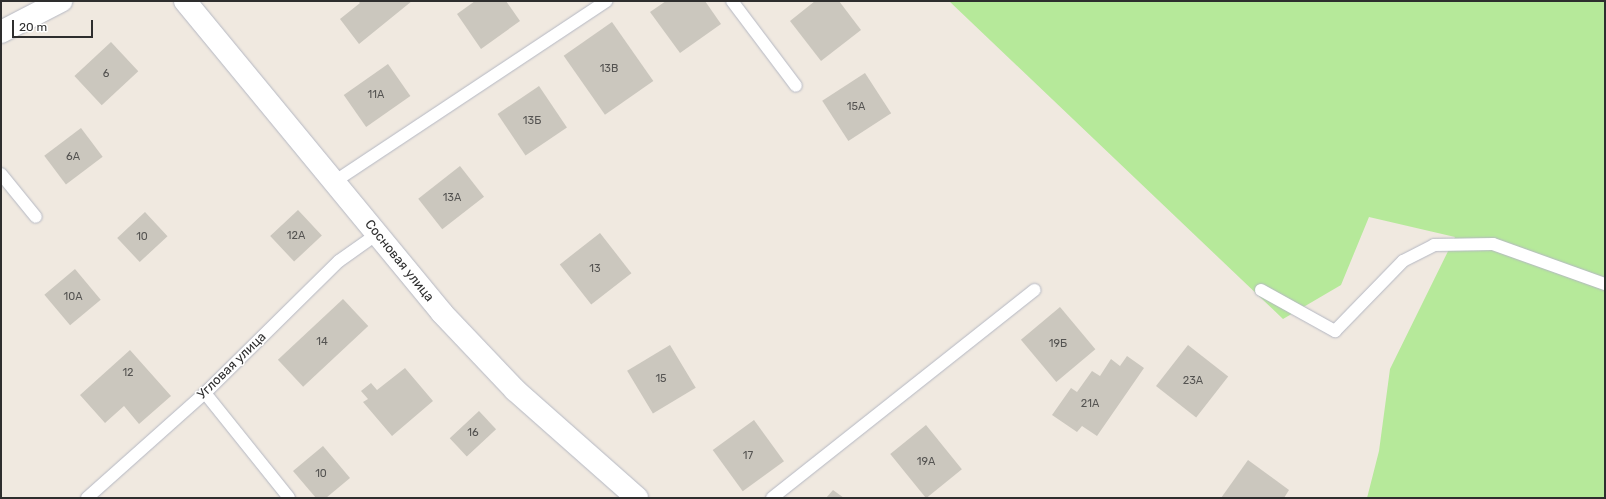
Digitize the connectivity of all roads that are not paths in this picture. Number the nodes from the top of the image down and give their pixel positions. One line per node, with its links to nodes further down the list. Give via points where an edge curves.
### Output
1 (61, 1): 5 (street)
2 (185, 1): 8 (street, Сосновая улица)
3 (606, 1): 8 (lane)
4 (732, 1): 6 (lane)
5 (1, 32)
6 (796, 86)
7 (1, 174): 9 (lane)
8 (334, 182): 10 (street, Сосновая улица)
9 (36, 217)
10 (378, 234): 14 (lane, Угловая улица, via 338,261); 17 (street, Сосновая улица, via 442,313 515,390)
11 (1605, 284): 13 (lane, via 1493,244 1434,245 1403,261 1335,330)
12 (1034, 290): 18 (lane)
13 (1261, 290)
14 (205, 393): 15 (lane, Угловая улица); 16 (lane)
15 (87, 498)
16 (289, 498)
17 (637, 498)
18 (772, 498)

